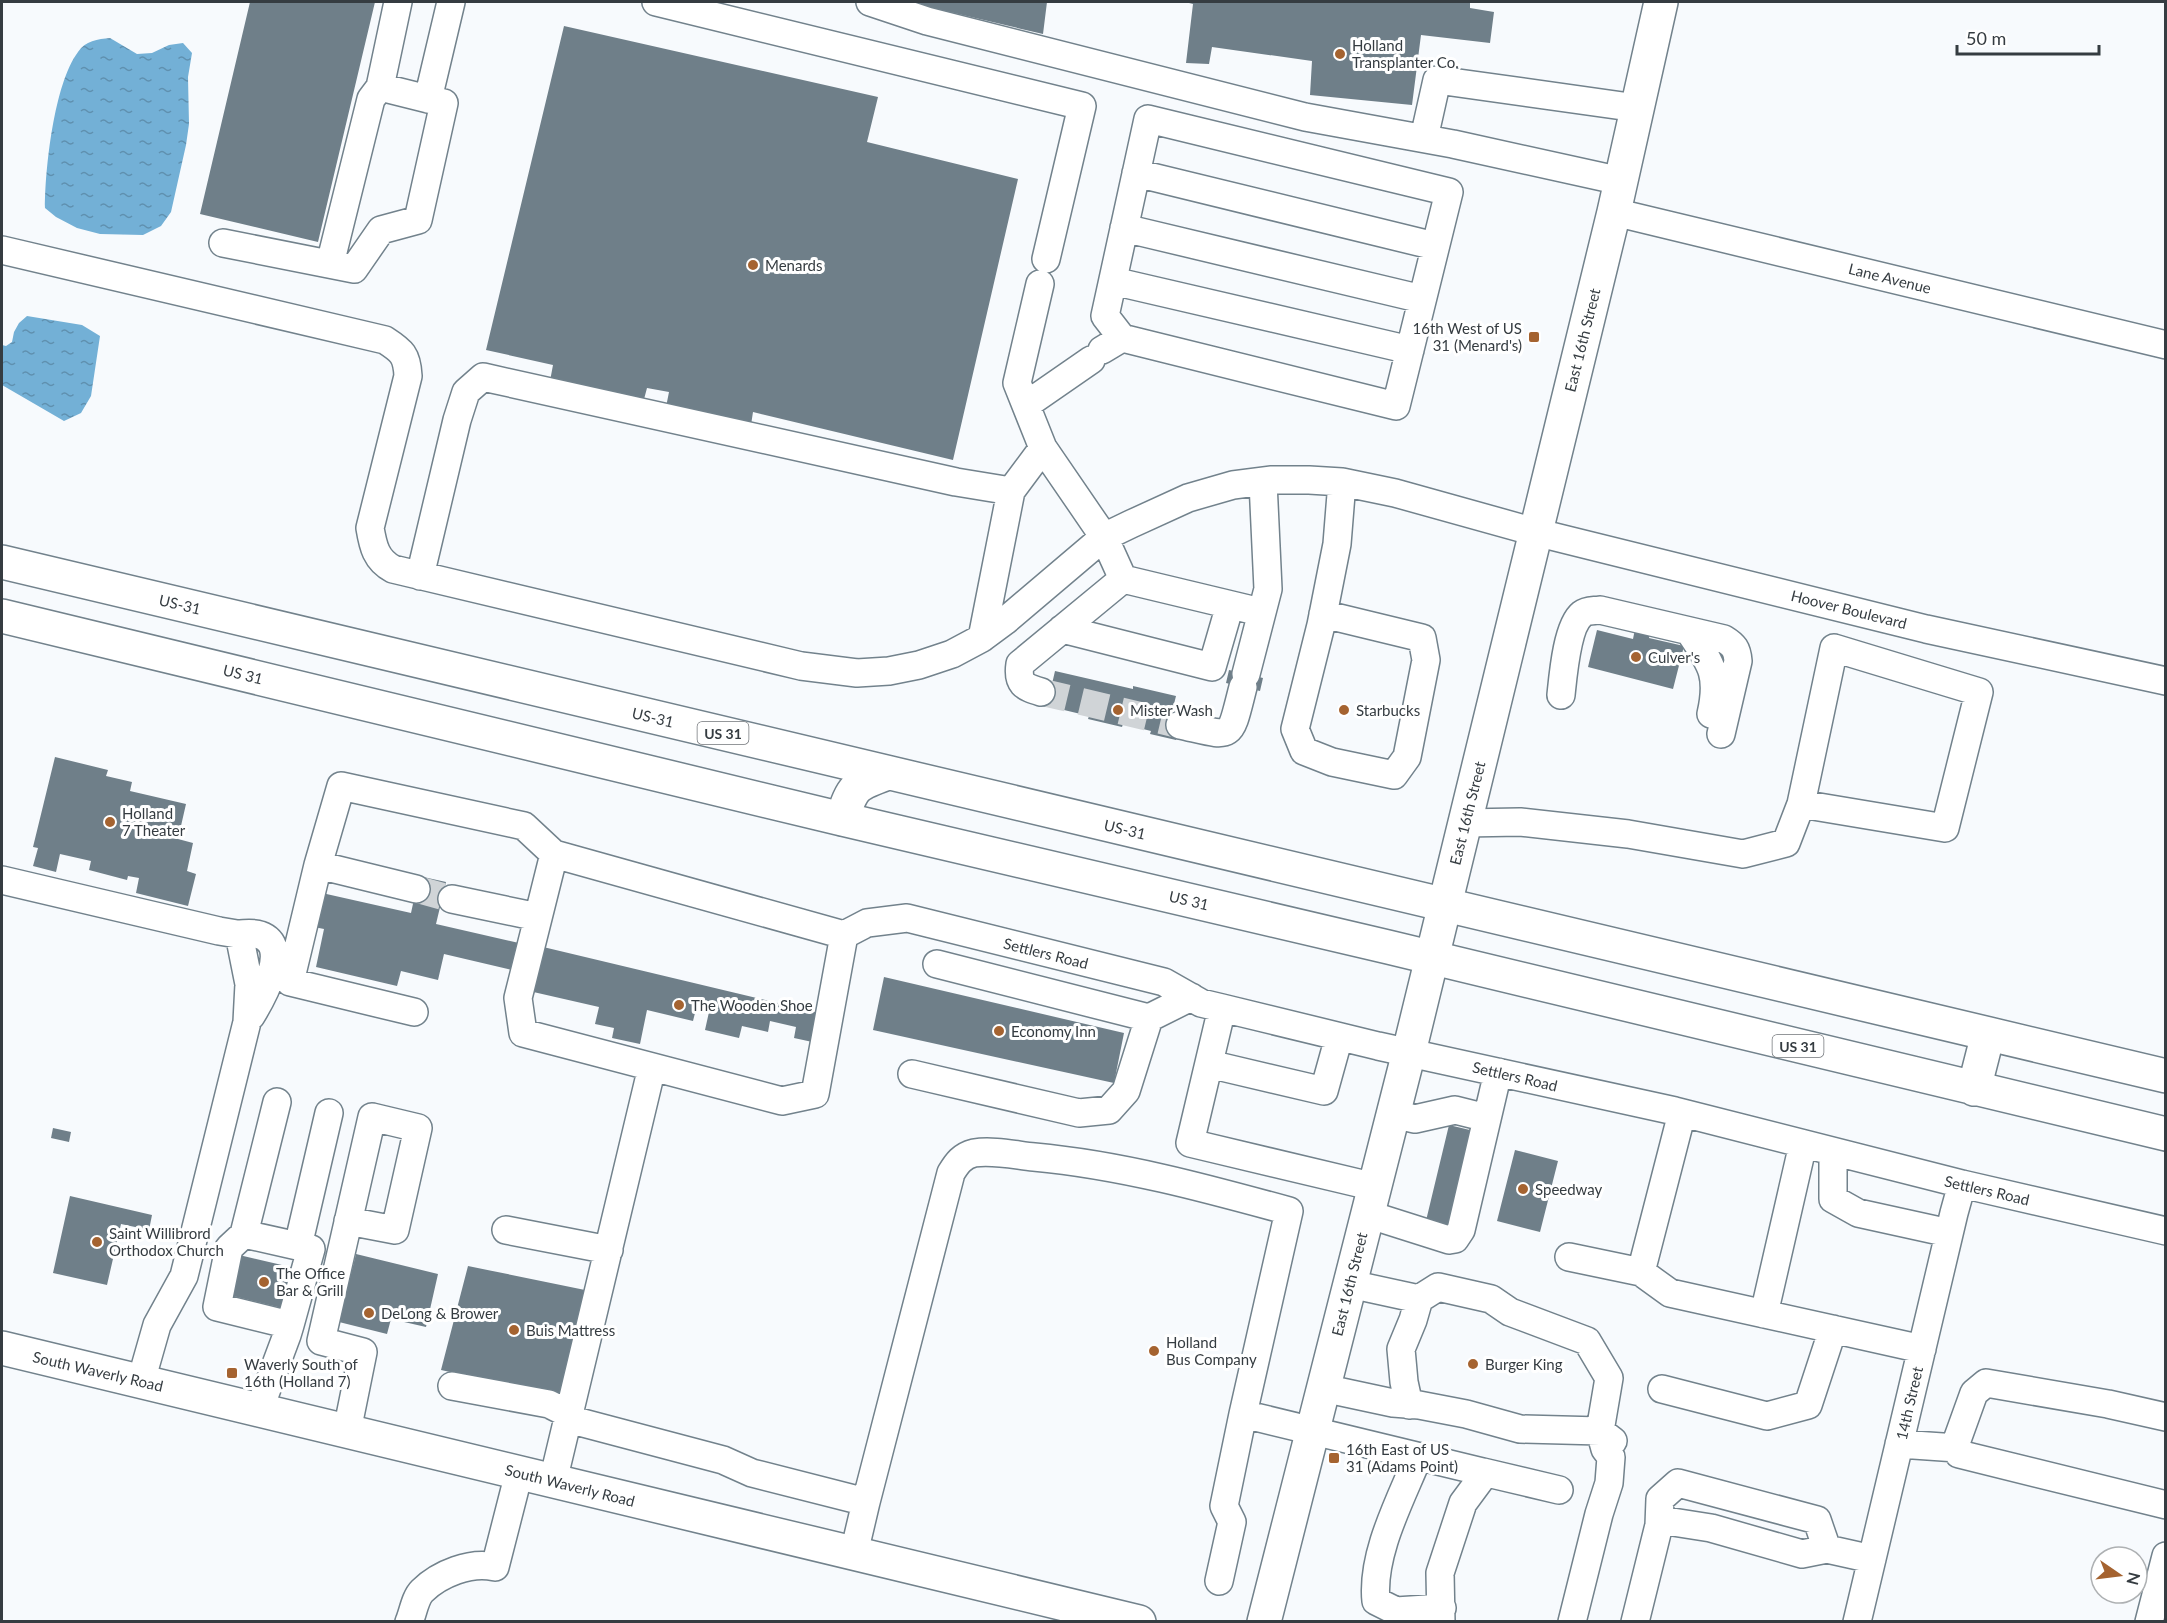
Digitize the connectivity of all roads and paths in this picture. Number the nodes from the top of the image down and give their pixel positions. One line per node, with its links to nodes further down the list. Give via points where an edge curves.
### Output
1 (398, 2): 6 (street)
2 (451, 2): 7 (street)
3 (656, 2): 22 (street, via 1082,106 1017,382)
4 (870, 2): 9 (street, Lane Avenue, via 927,21 1305,117)
5 (1661, 2): 8 (main road, East 16th Street)
6 (380, 87): 7 (street); 16 (street, via 371,99)
7 (428, 99): 16 (street, via 444,103 418,220 381,230 354,269)
8 (1637, 108): 9 (street, via 1437,80); 11 (main road, East 16th Street)
9 (1424, 138): 11 (street, Lane Avenue)
10 (1136, 173): 12 (street); 14 (street); 14 (street, via 1148,119 1426,186 1449,192)
11 (1617, 197): 19 (street, Lane Avenue); 27 (main road, East 16th Street)
12 (1124, 228): 17 (street); 18 (street)
13 (223, 243): 16 (street)
14 (1435, 246): 18 (street)
15 (2, 250): 30 (street, Hoover Boulevard, via 385,339 400,349 408,362 408,376 370,528 374,548 383,563)
16 (330, 264)
17 (1113, 281): 20 (street, via 1105,316); 21 (street)
18 (1422, 299): 21 (street)
19 (2166, 345)
20 (1105, 349): 21 (street, via 1396,406); 22 (street)
21 (1410, 350)
22 (1026, 405): 23 (street)
23 (1043, 448): 26 (street); 28 (street)
24 (1263, 482): 25 (street, Hoover Boulevard); 28 (street, Hoover Boulevard, via 1188,498); 33 (street, via 1268,589)
25 (1342, 482): 27 (street, Hoover Boulevard); 34 (street, via 1337,544)
26 (1011, 491): 30 (street, via 483,377 466,392 457,420); 38 (street)
27 (1535, 531): 37 (street, Hoover Boulevard); 48 (main road, East 16th Street)
28 (1104, 537): 31 (street); 38 (street, Hoover Boulevard)
29 (2, 562): 45 (main road, US-31 / US 31)
30 (420, 576): 38 (street, Hoover Boulevard, via 742,653 856,673 919,665)
31 (1123, 579): 32 (street); 36 (street)
32 (1230, 604): 33 (street); 36 (street, via 1212,667)
33 (1262, 612): 43 (street, via 1233,727 1220,734)
34 (1323, 614): 34 (street, via 1295,729 1304,751 1332,762 1394,775 1407,757 1426,660 1422,638)
35 (2, 616): 47 (main road, US 31 / US 31)
36 (1062, 629): 41 (street, via 1020,664 1018,674 1022,683)
37 (1926, 629): 39 (street); 40 (street, Hoover Boulevard)
38 (982, 638)
39 (1916, 672): 46 (street, via 1834,648); 46 (street, via 1979,692 1946,828)
40 (2166, 681)
41 (1041, 692)
42 (1561, 695): 44 (street, via 1574,624 1587,611 1600,610 1724,639 1734,645 1738,661)
43 (1179, 725)
44 (1714, 732)
45 (888, 773): 47 (main road, via 864,782 850,793); 54 (main road, US-31 / US 31)
46 (1801, 804): 48 (street, via 1786,843 1743,854 1628,834 1520,822)
47 (842, 819): 57 (main road, US 31 / US 31)
48 (1464, 823): 54 (main road, East 16th Street)
49 (554, 854): 50 (street, via 524,826 341,786); 55 (street); 56 (street)
50 (318, 866): 52 (street); 61 (street, via 290,982)
51 (2, 880): 98 (street, via 219,931 246,933 269,940 275,951 267,986 247,1022 186,1268 157,1325)
52 (416, 889)
53 (452, 899): 55 (street)
54 (1444, 905): 57 (main road, East 16th Street); 63 (main road, US 31)
55 (538, 917): 67 (street, via 518,998 523,1033)
56 (856, 929): 59 (street, Settlers Road, via 907,918 1164,982); 67 (street, via 814,1094 782,1101)
57 (1431, 957): 65 (main road, East 16th Street); 71 (main road, US 31)
58 (937, 964): 62 (street)
59 (1191, 997): 60 (street, Settlers Road); 62 (street)
60 (1222, 1008): 64 (street, Settlers Road); 66 (street)
61 (414, 1012)
62 (1149, 1018): 69 (street, via 1126,1091 1109,1110 1079,1113)
63 (1988, 1034): 70 (main road, US 31); 71 (main road)
64 (1339, 1037): 65 (street, Settlers Road); 66 (street, via 1324,1091)
65 (1409, 1052): 68 (street, Settlers Road); 75 (main road, East 16th Street)
66 (1209, 1064): 81 (street, via 1190,1143)
67 (652, 1067): 88 (street)
68 (1498, 1072): 74 (street, Settlers Road); 76 (street)
69 (912, 1074)
70 (2166, 1077)
71 (1974, 1089): 77 (main road, US 31)
72 (277, 1102): 86 (street)
73 (329, 1113): 87 (street)
74 (1683, 1113): 78 (street, Settlers Road); 90 (street)
75 (1393, 1114): 76 (street, via 1415,1119 1455,1110); 81 (main road, East 16th Street)
76 (1487, 1118): 81 (street, via 1461,1230 1455,1239 1449,1240)
77 (2166, 1134)
78 (1803, 1144): 79 (street, Settlers Road); 93 (street)
79 (1833, 1152): 80 (street, Settlers Road); 85 (street, via 1833,1199 1858,1213)
80 (1962, 1184): 84 (street, Settlers Road); 85 (street, 14th Street)
81 (1371, 1200): 91 (main road, East 16th Street)
82 (348, 1221): 107 (street, via 321,1341 363,1353)
83 (506, 1230): 88 (street)
84 (2166, 1231)
85 (1949, 1233): 97 (street, 14th Street)
86 (244, 1234): 87 (street); 94 (street, via 229,1248 217,1307)
87 (298, 1246): 94 (street, via 311,1249)
88 (609, 1250): 105 (street)
89 (1569, 1257): 90 (street)
90 (1641, 1272): 93 (street, via 1670,1293)
91 (1350, 1284): 92 (street); 100 (main road, East 16th Street)
92 (1419, 1299): 102 (street, via 1401,1349); 108 (street, via 1438,1287 1491,1299 1510,1312 1587,1341 1609,1378)
93 (1764, 1314): 95 (street)
94 (290, 1325): 103 (street)
95 (1833, 1329): 97 (street); 101 (street, via 1808,1405 1767,1416)
96 (2, 1348): 98 (main road, South Waverly Road)
97 (1922, 1349): 110 (street, 14th Street)
98 (141, 1381): 103 (main road, South Waverly Road)
99 (452, 1386): 105 (street, via 549,1404)
100 (1323, 1388): 102 (street); 109 (main road, East 16th Street)
101 (1662, 1389)
102 (1409, 1405): 108 (street, via 1466,1414 1520,1429)
103 (259, 1410): 107 (main road, South Waverly Road)
104 (1243, 1414): 109 (street); 117 (street, via 1289,1211 1199,1186 1083,1162 974,1154 959,1160 951,1173); 124 (street, via 1224,1506 1232,1522)
105 (569, 1416): 115 (street); 117 (street, via 723,1460 752,1473)
106 (2166, 1417): 111 (street, via 1986,1383 1974,1393)
107 (347, 1431): 114 (main road, South Waverly Road)
108 (1600, 1431): 129 (street, via 1611,1457 1609,1483); 130 (street, via 1614,1442 1623,1464 1621,1488)
109 (1312, 1432): 112 (street); 128 (main road, East 16th Street)
110 (1899, 1444): 111 (street); 123 (street, 14th Street)
111 (1957, 1448): 118 (street, via 1959,1454)
112 (1418, 1456): 113 (street); 125 (street, via 1384,1540 1376,1600 1396,1611)
113 (1483, 1472): 116 (street); 125 (street, via 1462,1503 1440,1574)
114 (519, 1473): 115 (main road, South Waverly Road); 126 (street, via 495,1567 486,1565 447,1573 420,1593)
115 (553, 1481): 121 (main road, South Waverly Road)
116 (1560, 1490)
117 (866, 1502): 121 (street)
118 (2166, 1505)
119 (1660, 1520): 120 (street, via 1711,1528 1802,1554); 120 (street, via 1660,1499 1678,1483 1817,1520); 131 (street)
120 (1827, 1549): 123 (street)
121 (854, 1553): 127 (main road, South Waverly Road)
122 (2166, 1556): 133 (street)
123 (1872, 1559): 132 (street, 14th Street)
124 (1219, 1581)
125 (1441, 1615)
126 (409, 1622)
127 (1139, 1622)
128 (1264, 1622)
129 (1572, 1622)
130 (1586, 1622)
131 (1635, 1622)
132 (1857, 1622)
133 (2150, 1622)

